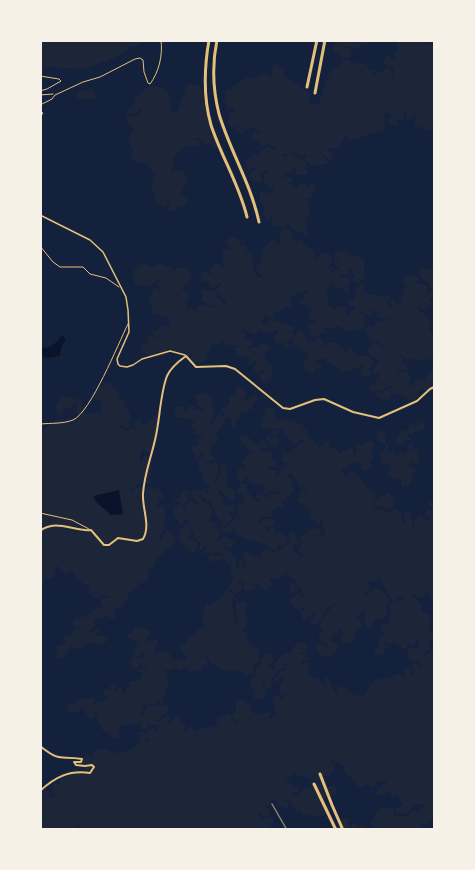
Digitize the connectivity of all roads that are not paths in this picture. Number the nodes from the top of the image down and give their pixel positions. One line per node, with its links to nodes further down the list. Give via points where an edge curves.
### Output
1 (161, 40): 10 (street, via 160,64 150,84 140,58)
2 (209, 40): 16 (highway, via 205,63 211,125)
3 (217, 40): 17 (highway, via 214,86 219,113 249,186)
4 (317, 40): 7 (highway)
5 (325, 40): 9 (highway)
6 (40, 76): 8 (street, via 62,81)
7 (307, 87)
8 (40, 91)
9 (315, 93)
10 (55, 94): 11 (street); 12 (street)
11 (40, 95)
12 (40, 105)
13 (40, 111): 14 (street)
14 (40, 117)
15 (40, 215): 19 (street, via 90,240 103,252)
16 (247, 217)
17 (259, 222)
18 (40, 246): 19 (street, via 60,267 83,267)
19 (121, 287): 20 (street)
20 (129, 321): 21 (street, via 129,332 117,359 120,366 170,351); 23 (street, via 83,412 71,421)
21 (186, 356): 22 (highway, via 196,367 235,369 280,406 290,409 324,399 379,418 417,401); 25 (highway, via 166,379 144,484 145,536 136,541 118,538 104,545)
22 (435, 387)
23 (40, 424)
24 (40, 513): 25 (street, via 72,520)
25 (91, 530): 26 (highway, via 52,525)
26 (40, 531)
27 (40, 746): 30 (highway, via 58,758 82,759 74,765 94,767 90,773 62,776)
28 (320, 774): 32 (highway)
29 (314, 784): 31 (highway)
30 (40, 792)
31 (336, 830)
32 (343, 830)

